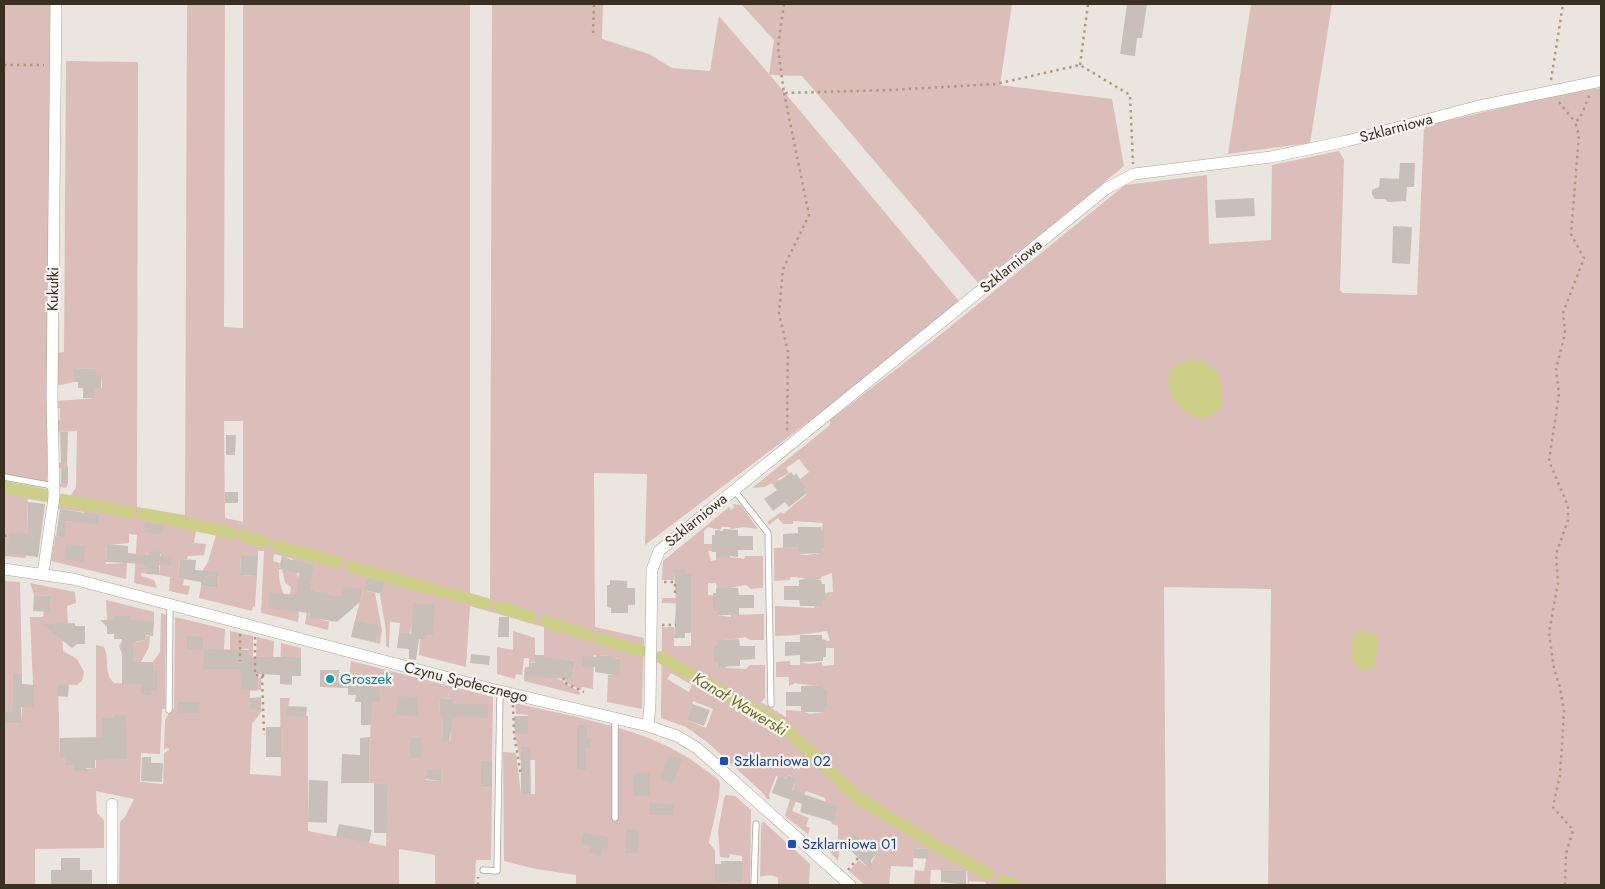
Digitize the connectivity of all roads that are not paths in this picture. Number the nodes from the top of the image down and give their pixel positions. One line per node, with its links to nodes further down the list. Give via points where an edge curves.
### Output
1 (56, 4): 4 (street, Kukułki)
2 (1600, 81): 5 (street, Szklarniowa, via 1475,107 1347,141 1271,157 1134,174 1096,196)
3 (4, 477): 4 (lane, via 48,485)
4 (54, 490): 7 (street, Kukułki)
5 (734, 490): 10 (lane, via 768,533); 13 (street, Szklarniowa, via 660,548 655,558)
6 (4, 569): 7 (street, Czynu Społecznego)
7 (43, 574): 8 (street, Czynu Społecznego)
8 (170, 604): 9 (street, Czynu Społecznego); 11 (lane)
9 (500, 693): 12 (street, Czynu Społecznego); 17 (lane, via 497,871)
10 (771, 704)
11 (169, 710)
12 (614, 718): 13 (street, Czynu Społecznego); 15 (lane)
13 (648, 726): 20 (street, Czynu Społecznego, via 677,736 697,748)
14 (112, 804): 18 (street)
15 (615, 818)
16 (756, 824): 19 (lane)
17 (483, 870)
18 (112, 885)
19 (754, 885)
20 (850, 885)

